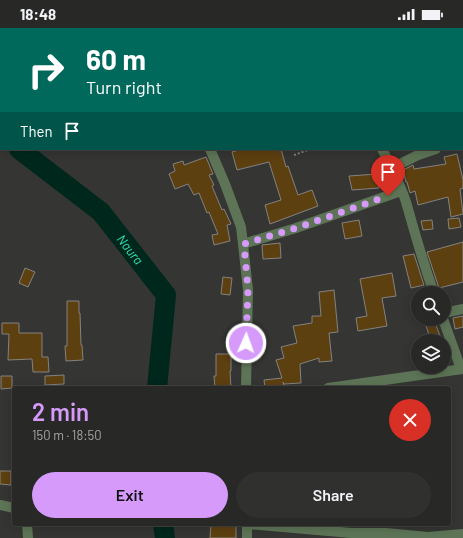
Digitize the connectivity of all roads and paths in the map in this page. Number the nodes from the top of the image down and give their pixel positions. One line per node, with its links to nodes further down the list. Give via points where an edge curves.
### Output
1 (210, 150): 8 (street, via 241,227)
2 (308, 150): 5 (path)
3 (383, 150): 6 (street)
4 (433, 150): 6 (street)
5 (294, 155)
6 (392, 168): 7 (street)
7 (401, 191): 8 (street); 9 (street)
8 (244, 244): 14 (street, via 248,290)
9 (431, 286)
10 (463, 309): 11 (street)
11 (451, 312)
12 (446, 326): 13 (street)
13 (462, 369): 15 (street)
14 (246, 386)
15 (342, 386)
16 (0, 505): 17 (street)
17 (12, 508)
18 (27, 526): 22 (street)
19 (247, 526): 23 (street)
20 (268, 526): 21 (street, via 351,534 386,533 428,537)
21 (463, 534)
22 (28, 538)
23 (247, 538)

